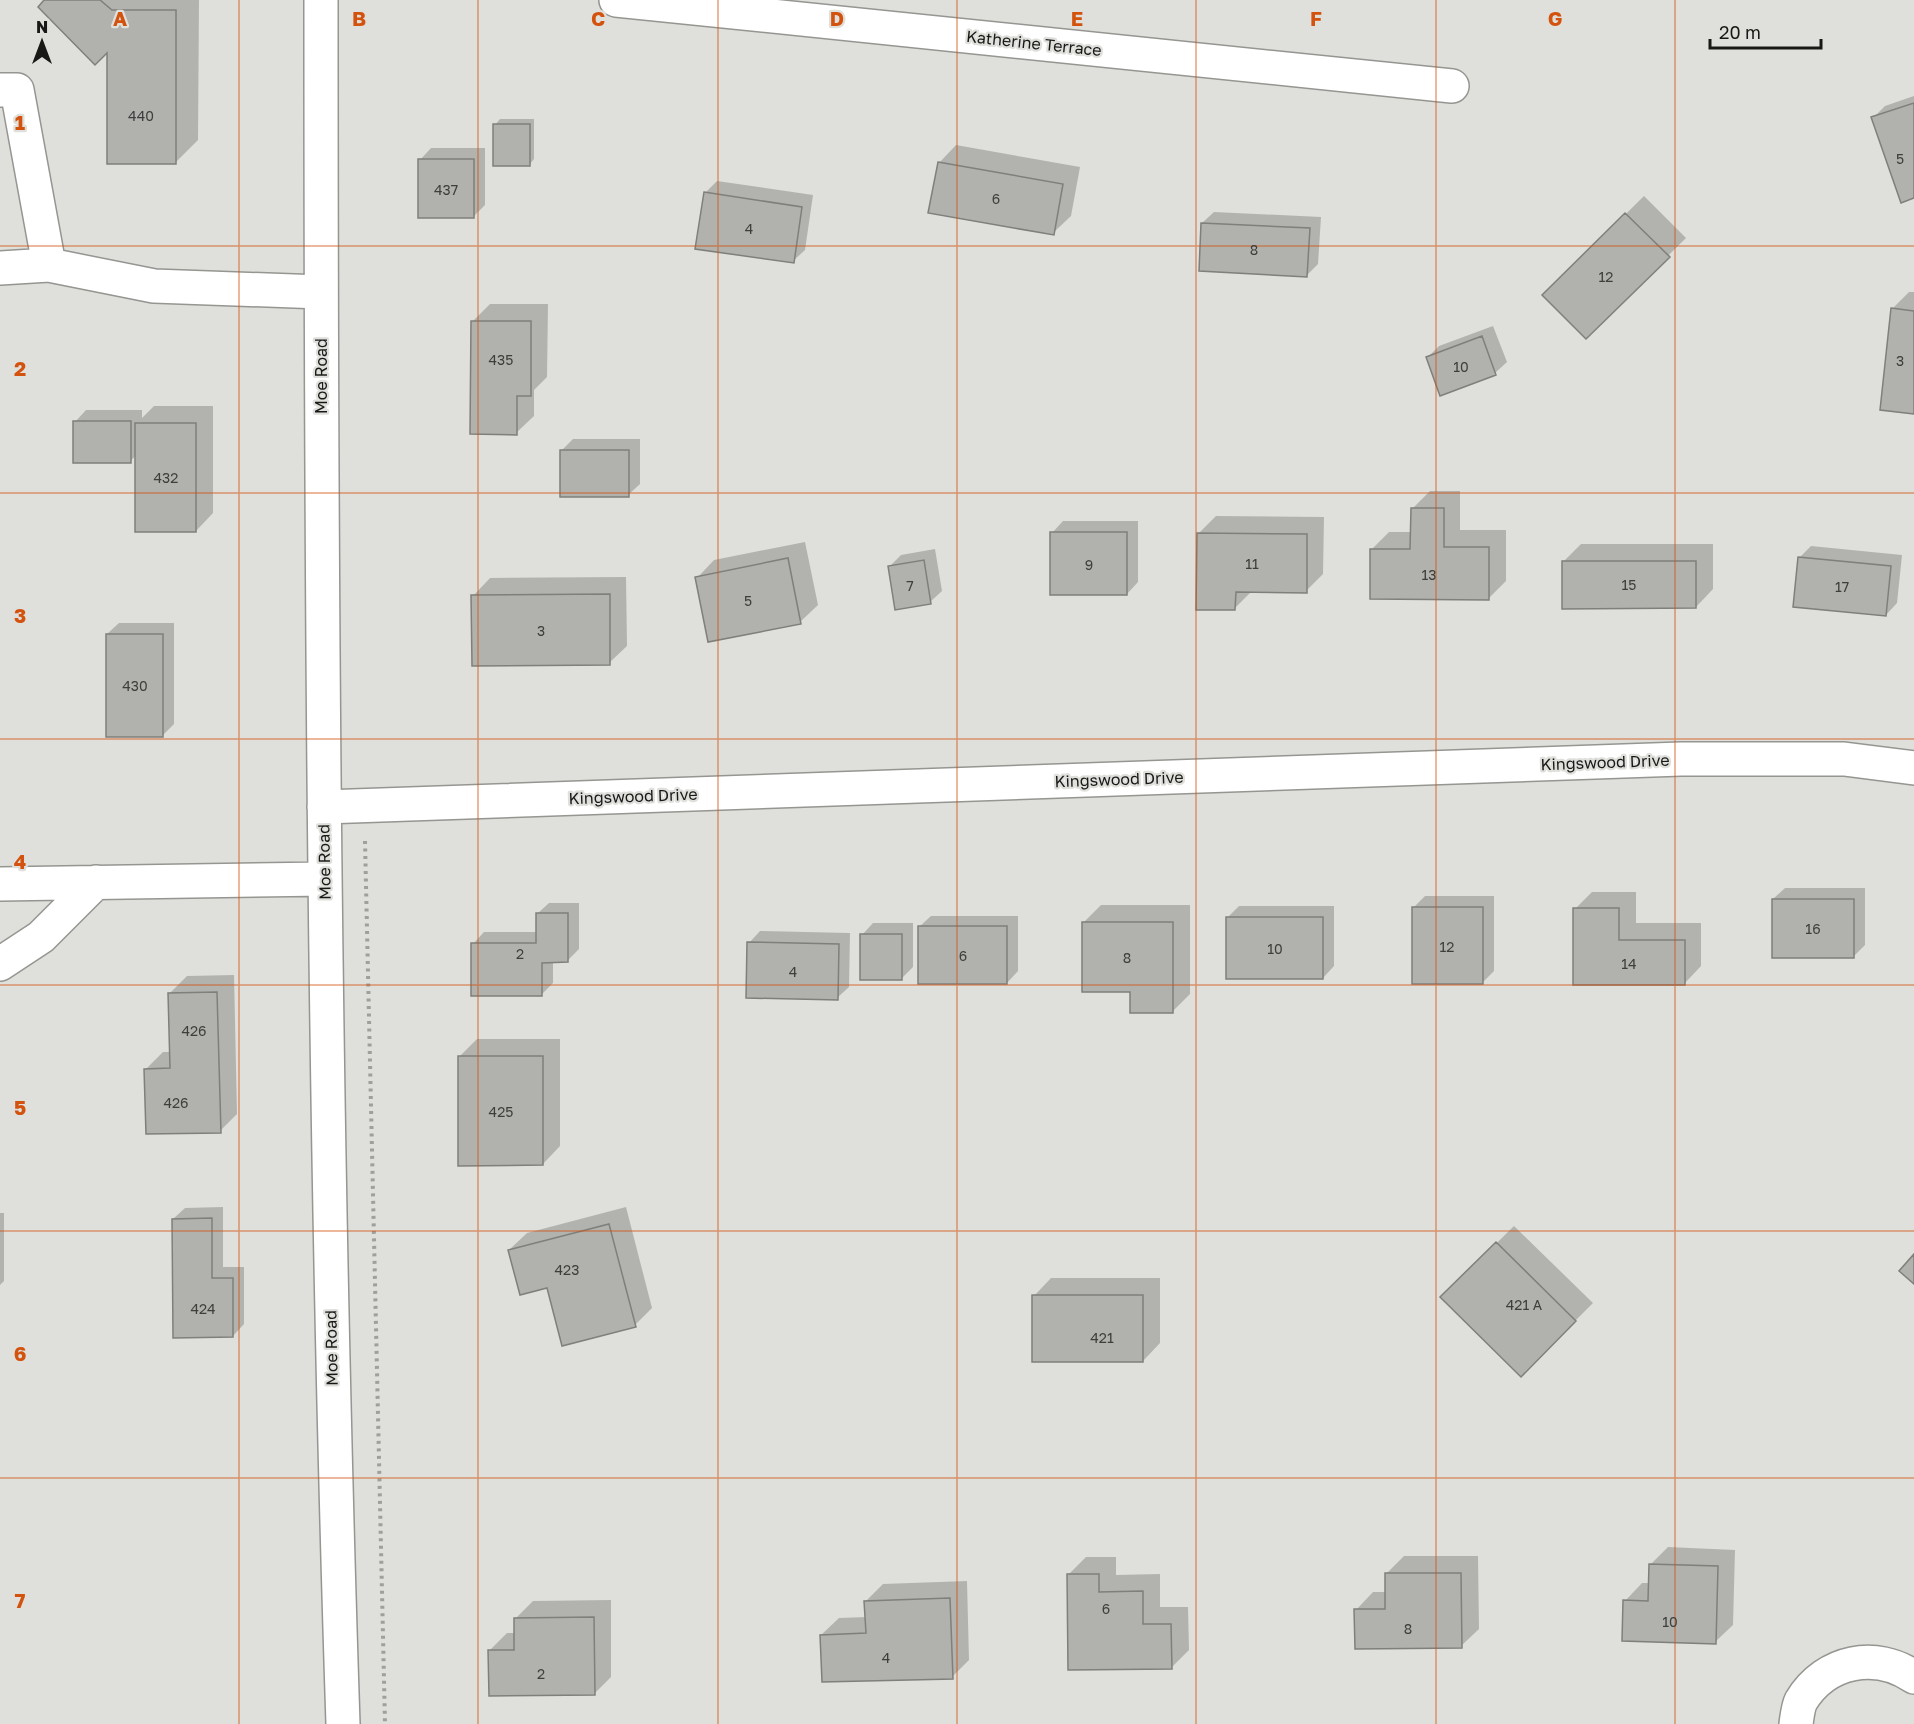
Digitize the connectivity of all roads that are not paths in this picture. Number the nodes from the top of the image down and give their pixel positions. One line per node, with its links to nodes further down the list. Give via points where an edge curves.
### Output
1 (321, 0): 7 (street, Moe Road)
2 (616, 0): 3 (street, Katherine Terrace)
3 (1452, 86)
4 (0, 90): 5 (street, via 17,90)
5 (49, 266): 6 (street); 7 (street, via 154,286)
6 (0, 268)
7 (321, 292): 9 (street, Moe Road)
8 (1914, 768): 9 (street, Kingswood Drive, via 1844,759 1681,759)
9 (324, 807): 10 (street, Moe Road)
10 (325, 879): 11 (street); 15 (street, Moe Road, via 332,1388)
11 (96, 882): 12 (street); 13 (street, via 41,937)
12 (0, 884)
13 (0, 964)
14 (1914, 1677): 16 (street, via 1896,1665 1860,1661 1825,1674 1801,1702)
15 (343, 1724)
16 (1796, 1724)

